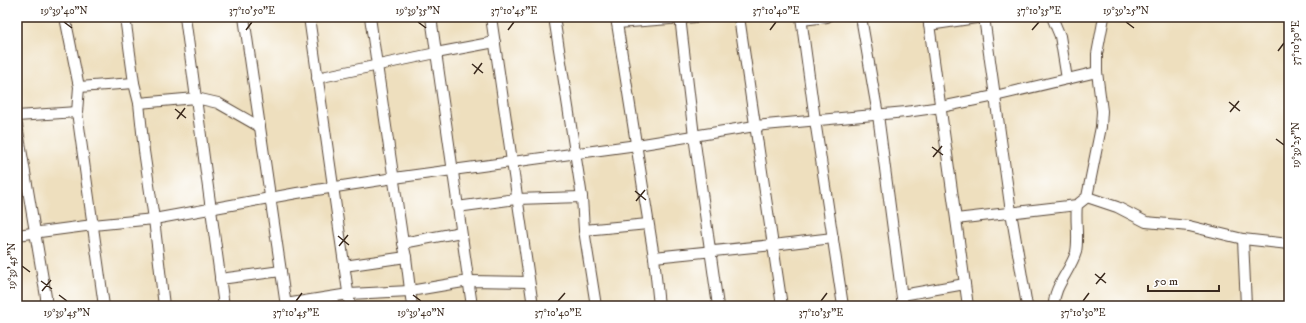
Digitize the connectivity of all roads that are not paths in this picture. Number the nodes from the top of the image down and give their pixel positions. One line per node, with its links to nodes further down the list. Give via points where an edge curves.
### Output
1 (65, 17): 28 (street)
2 (125, 17): 27 (street)
3 (185, 17): 30 (street)
4 (244, 17): 39 (street)
5 (309, 17): 25 (street)
6 (370, 17): 23 (street)
7 (431, 17): 22 (street)
8 (491, 17): 21 (street)
9 (554, 17): 42 (street)
10 (680, 17): 11 (street); 19 (street); 40 (street)
11 (696, 17)
12 (739, 17): 38 (street)
13 (827, 17): 18 (street)
14 (861, 17): 34 (street)
15 (983, 17): 20 (street); 29 (street)
16 (1052, 17): 26 (street, via 1060,36)
17 (1104, 17): 24 (street, via 1097,54)
18 (802, 19): 36 (street)
19 (616, 20): 41 (street)
20 (929, 21): 32 (street)
21 (495, 42): 22 (street); 43 (street)
22 (436, 53): 23 (street); 44 (street)
23 (378, 66): 25 (street); 45 (street)
24 (1097, 72): 26 (street); 48 (street, via 1102,111 1101,128)
25 (317, 78): 46 (street)
26 (1067, 79): 29 (street)
27 (134, 83): 28 (street); 31 (street)
28 (79, 87): 33 (street)
29 (995, 96): 32 (street); 54 (street)
30 (196, 98): 31 (street); 39 (street, via 218,103); 53 (street)
31 (139, 103): 55 (street)
32 (941, 107): 34 (street); 56 (street)
33 (77, 112): 35 (street); 58 (street)
34 (878, 115): 36 (street); 79 (street)
35 (17, 116)
36 (815, 120): 38 (street); 63 (street)
37 (17, 125): 60 (street)
38 (755, 126): 40 (street); 67 (street)
39 (260, 127): 49 (street)
40 (694, 136): 41 (street); 68 (street)
41 (637, 145): 42 (street); 57 (street)
42 (575, 153): 43 (street); 47 (street)
43 (512, 162): 44 (street); 50 (street)
44 (453, 170): 45 (street); 52 (street)
45 (394, 178): 46 (street); 65 (street)
46 (333, 188): 49 (street); 71 (street)
47 (582, 197): 50 (street); 59 (street)
48 (1087, 197): 51 (street); 64 (street, via 1117,207 1146,222 1188,226)
49 (271, 199): 53 (street); 72 (street)
50 (516, 199): 52 (street); 75 (street)
51 (1077, 205): 54 (street); 97 (street, via 1075,252 1056,292)
52 (457, 207): 61 (street)
53 (210, 209): 55 (street); 73 (street)
54 (1011, 212): 56 (street); 96 (street)
55 (154, 219): 58 (street); 83 (street)
56 (956, 219): 76 (street)
57 (648, 224): 59 (street); 70 (street)
58 (93, 225): 60 (street); 82 (street)
59 (584, 230): 89 (street)
60 (36, 232): 62 (street); 81 (street)
61 (461, 232): 65 (street); 74 (street)
62 (17, 235)
63 (833, 238): 67 (street); 93 (street)
64 (1243, 239): 66 (street); 98 (street)
65 (403, 243): 69 (street)
66 (1289, 244)
67 (773, 246): 68 (street); 92 (street)
68 (711, 252): 70 (street); 91 (street)
69 (406, 257): 71 (street); 77 (street)
70 (654, 257): 90 (street)
71 (344, 266): 78 (street)
72 (281, 271): 73 (street); 80 (street)
73 (220, 278): 84 (street)
74 (469, 281): 75 (street); 77 (street); 87 (street)
75 (529, 282): 88 (street)
76 (965, 284): 79 (street); 95 (street)
77 (410, 291): 78 (street); 86 (street)
78 (349, 294): 80 (street); 85 (street)
79 (902, 295): 94 (street)
80 (286, 305)
81 (46, 306)
82 (104, 306)
83 (164, 306)
84 (224, 306)
85 (350, 306)
86 (412, 306)
87 (472, 306)
88 (533, 306)
89 (596, 306)
90 (659, 306)
91 (718, 306)
92 (782, 306)
93 (843, 306)
94 (904, 306)
95 (968, 306)
96 (1027, 306)
97 (1054, 306)
98 (1246, 306)

